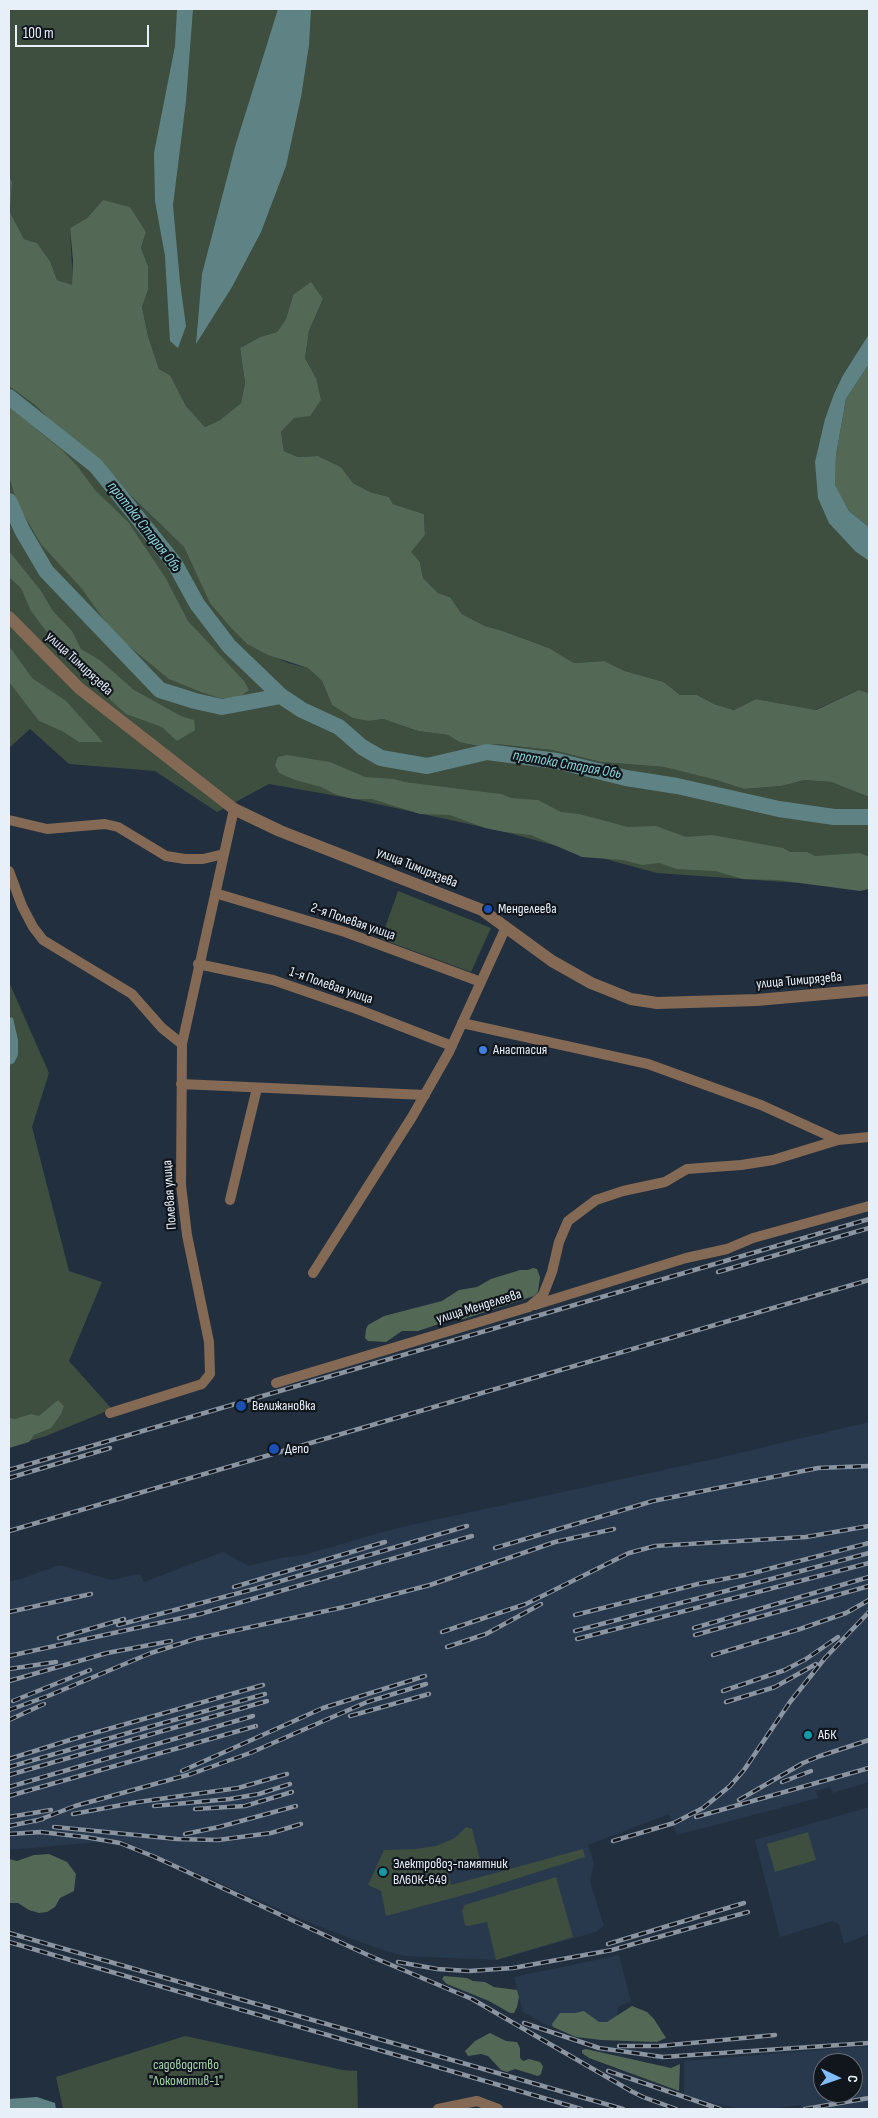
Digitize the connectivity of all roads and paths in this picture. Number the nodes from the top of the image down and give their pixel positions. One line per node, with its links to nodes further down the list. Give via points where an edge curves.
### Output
1 (9, 617): 2 (street, улица Тимирязева, via 79,688)
2 (234, 809): 4 (street, Полевая улица); 7 (street, улица Тимирязева, via 280,831 482,910)
3 (9, 820): 4 (street, via 47,830 105,824 166,856 184,859)
4 (224, 854): 6 (street, Полевая улица)
5 (9, 871): 12 (street, via 22,906 43,940 132,994 162,1028)
6 (215, 893): 8 (street, Полевая улица); 9 (street, 2-я Полевая улица, via 345,932)
7 (506, 927): 9 (street); 10 (street, улица Тимирязева, via 583,979 631,999 657,1003 726,1001)
8 (198, 964): 12 (street, Полевая улица); 13 (street, 1-я Полевая улица, via 273,980)
9 (481, 982): 11 (street)
10 (869, 990)
11 (462, 1023): 13 (street); 18 (street, улица Менделеева, via 648,1064 761,1105)
12 (182, 1044): 14 (street, Полевая улица)
13 (452, 1046): 16 (street)
14 (181, 1084): 15 (street); 24 (street, Полевая улица, via 181,1185 187,1234 209,1342 210,1374 202,1384)
15 (256, 1088): 16 (street); 19 (street)
16 (425, 1094): 21 (street)
17 (869, 1137): 18 (street, улица Менделеева)
18 (838, 1140): 22 (street, улица Менделеева, via 773,1160 687,1169 665,1182 596,1200 568,1222 544,1294)
19 (230, 1200)
20 (869, 1206): 22 (street)
21 (313, 1272)
22 (529, 1307): 23 (street, улица Менделеева)
23 (276, 1383)
24 (110, 1413)
25 (438, 2109): 26 (street, via 477,2101)
26 (498, 2109)

